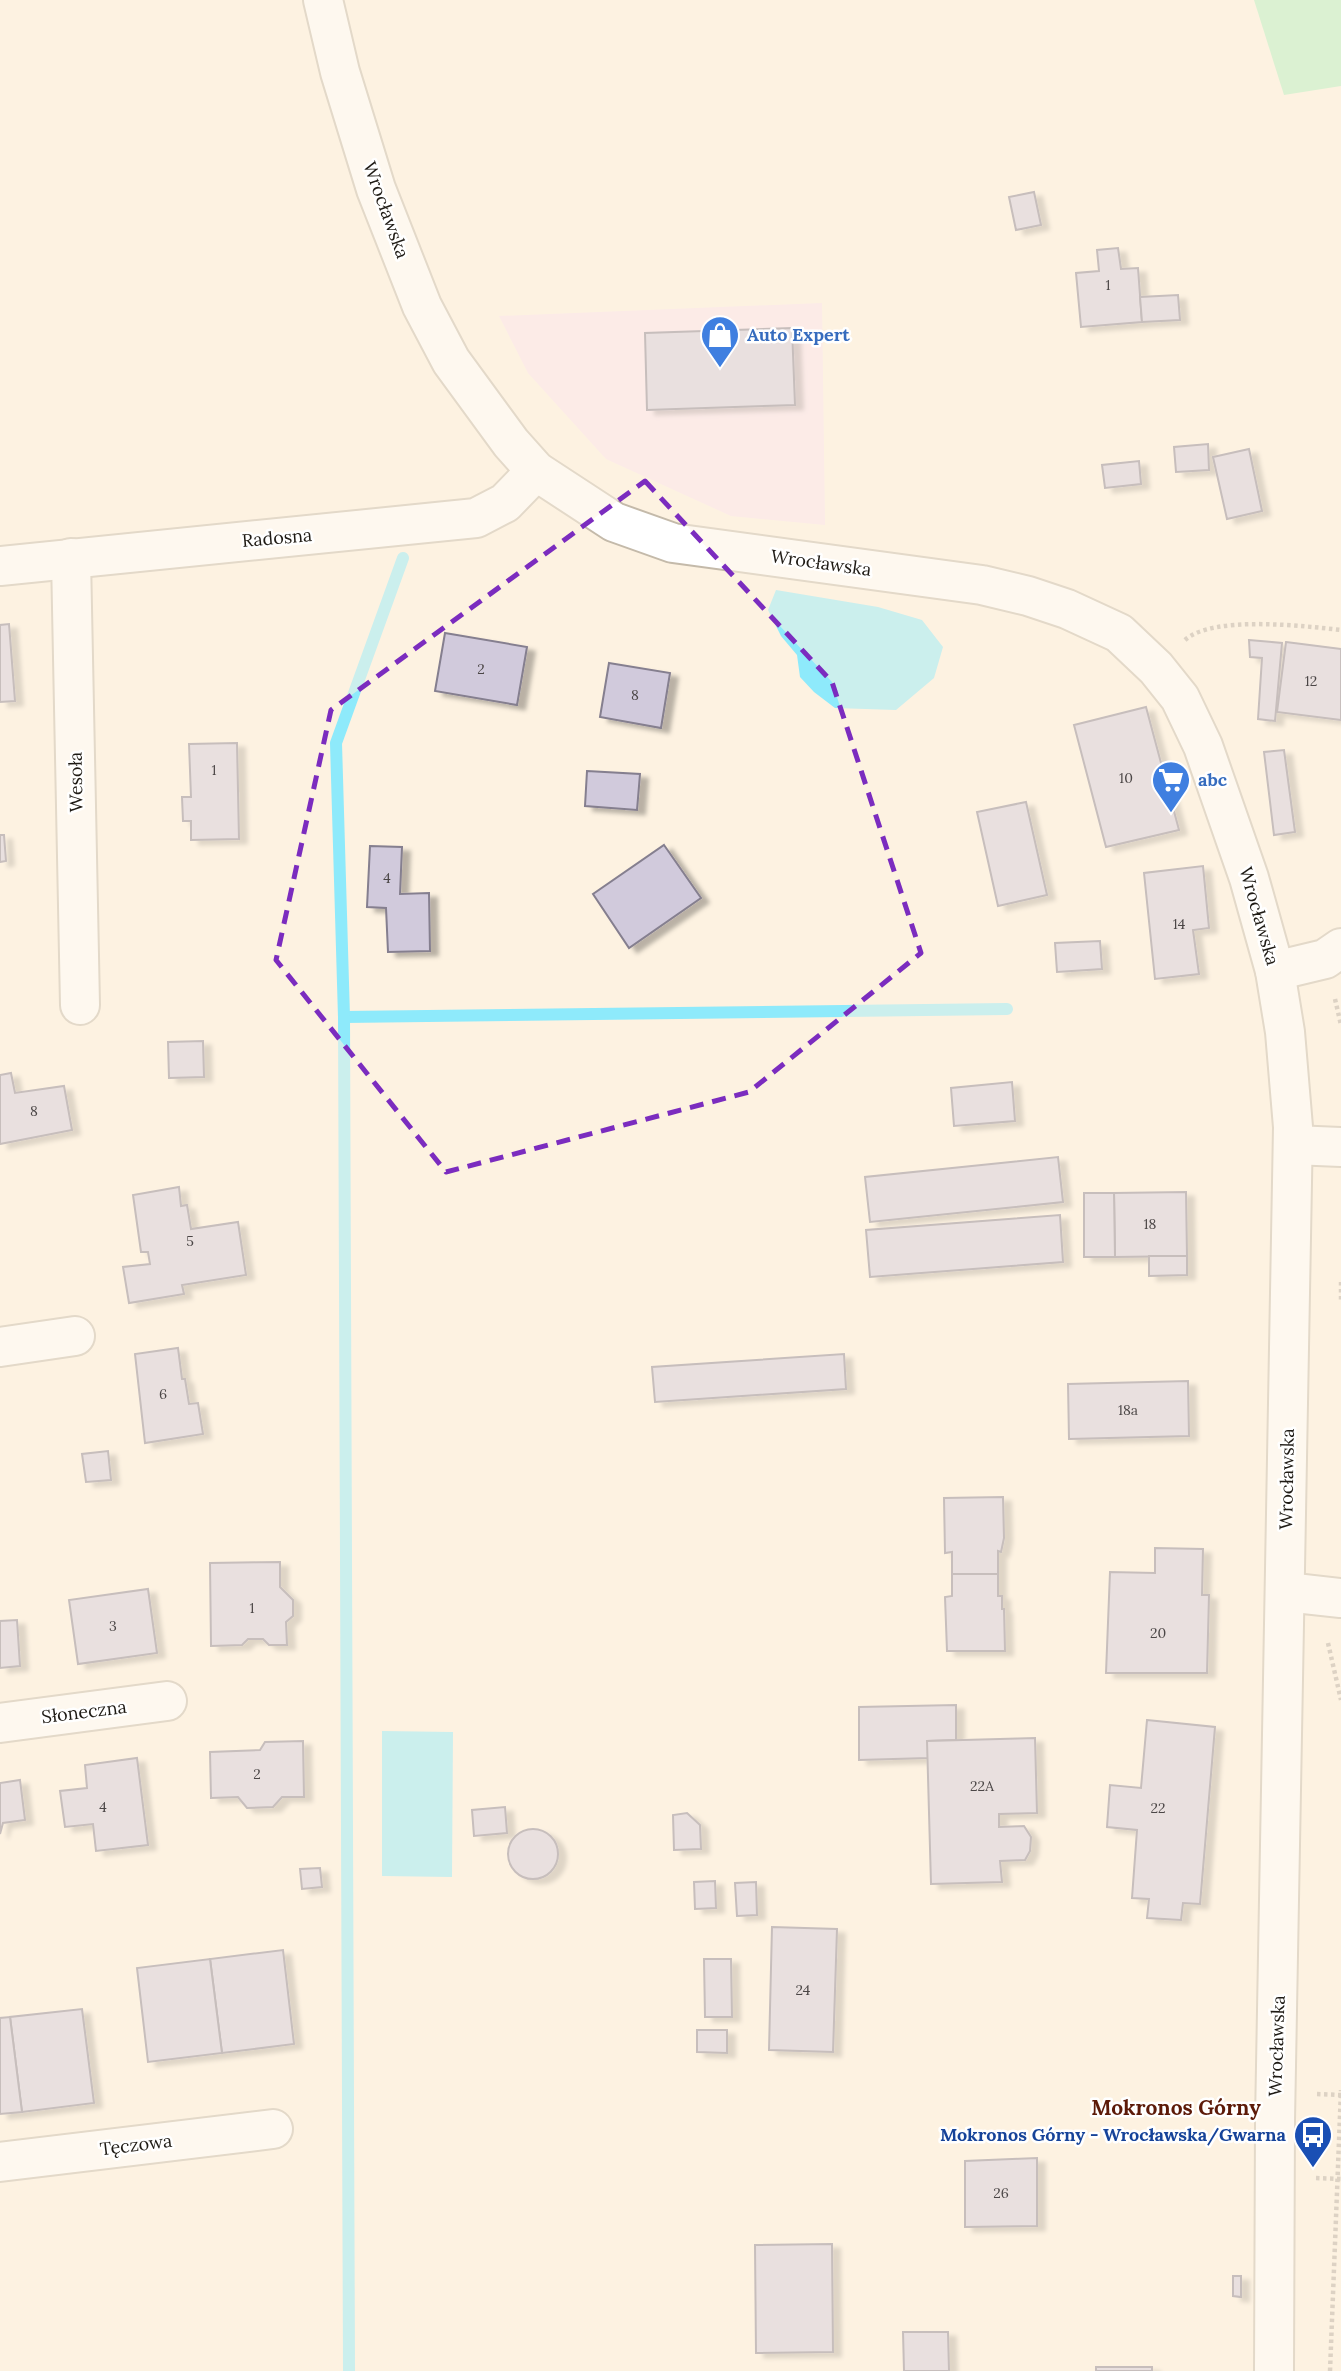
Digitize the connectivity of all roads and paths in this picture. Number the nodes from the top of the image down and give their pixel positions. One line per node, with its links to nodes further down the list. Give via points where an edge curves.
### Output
1 (323, 0): 2 (street, Wrocławska, via 376,189 422,306 452,361 510,443)
2 (536, 471): 3 (street, Radosna, via 505,503 476,518); 6 (street, Wrocławska, via 614,522 673,543 982,585 1028,596 1119,633)
3 (71, 558): 4 (street, Radosna); 10 (street, Wesoła)
4 (0, 566)
5 (1341, 630): 6 (path, via 1269,623 1194,632)
6 (1156, 668): 8 (street, Wrocławska, via 1180,698 1203,746 1236,836)
7 (1341, 948): 8 (street, via 1325,960)
8 (1275, 971): 12 (street, Wrocławska, via 1285,1032)
9 (1334, 995): 11 (path)
10 (80, 1005)
11 (1341, 1025)
12 (1293, 1145): 13 (street); 18 (street, Wrocławska)
13 (1341, 1147)
14 (1341, 1282): 15 (path)
15 (1341, 1303)
16 (75, 1336): 17 (street)
17 (0, 1347)
18 (1286, 1592): 19 (street); 27 (street, Wrocławska)
19 (1341, 1598)
20 (167, 1701): 21 (street, Słoneczna)
21 (0, 1723)
22 (1341, 2090): 26 (path)
23 (273, 2129): 24 (street, Tęczowa)
24 (0, 2162)
25 (1313, 2178): 26 (path)
26 (1339, 2179): 28 (path)
27 (1274, 2371)
28 (1331, 2371)

